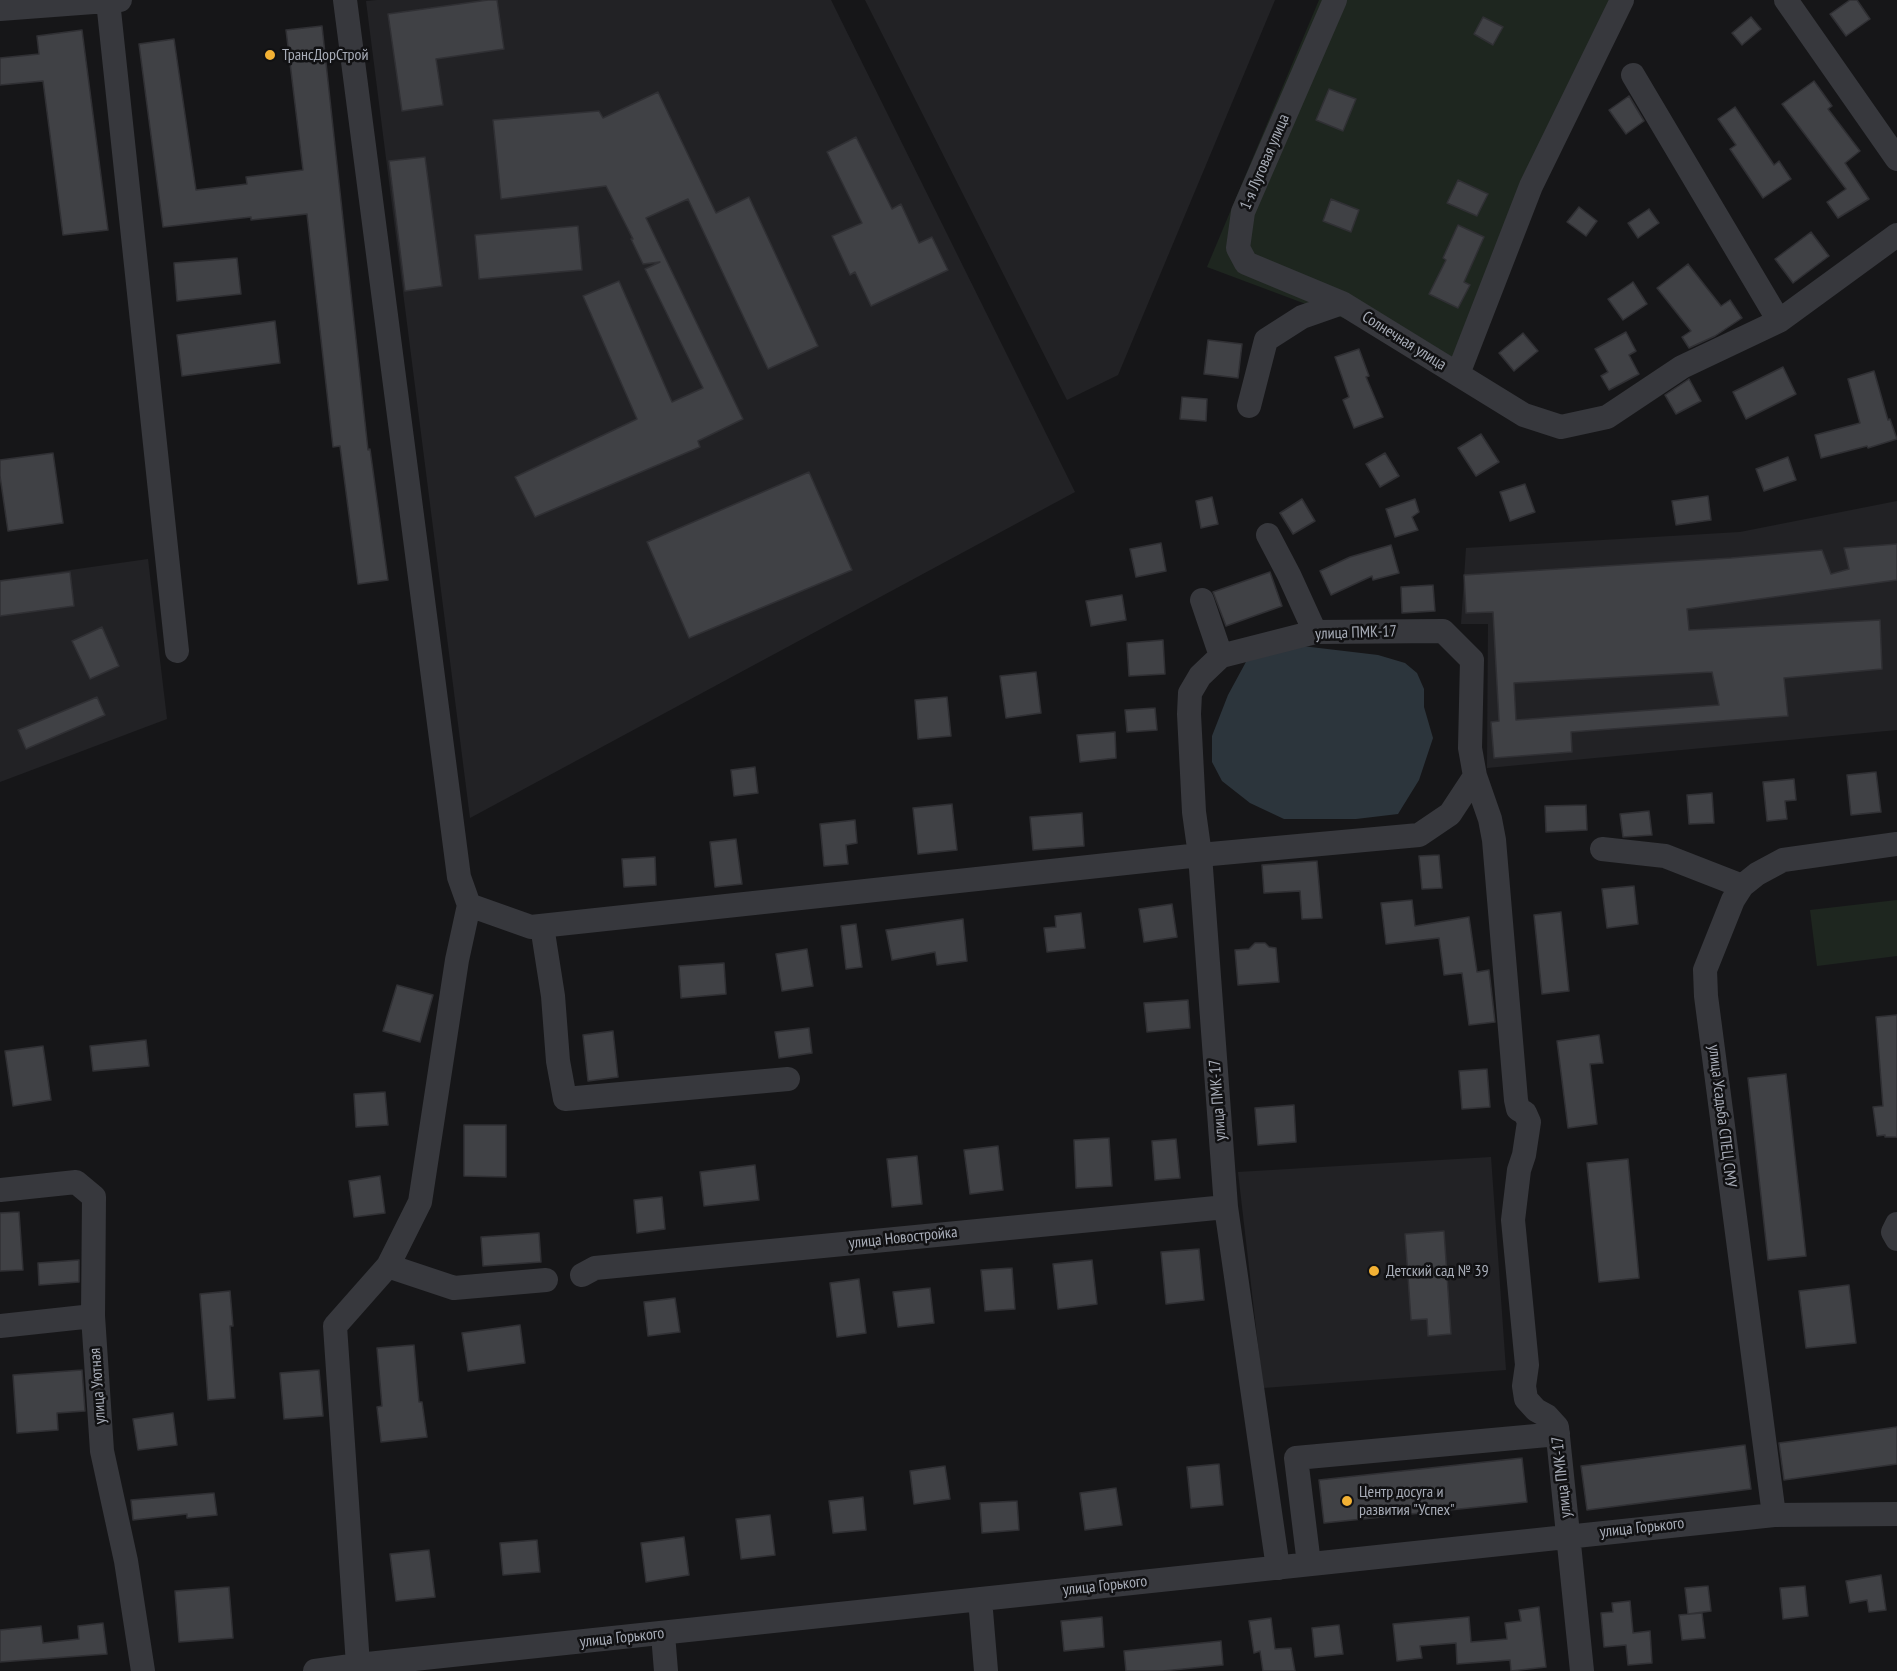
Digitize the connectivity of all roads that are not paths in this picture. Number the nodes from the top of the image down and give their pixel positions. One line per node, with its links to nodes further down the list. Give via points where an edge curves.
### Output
1 (114, 0): 6 (street); 17 (street)
2 (345, 0): 24 (street, via 459,877)
3 (1335, 0): 10 (street, 1-я Луговая улица, via 1243,212 1238,248 1246,263)
4 (1622, 0): 12 (street, via 1531,186)
5 (1786, 0): 8 (street)
6 (0, 9)
7 (1633, 75): 11 (street)
8 (1897, 159)
9 (1897, 235): 11 (street)
10 (1342, 303): 12 (street, Солнечная улица); 13 (street, Солнечная улица, via 1302,317 1266,340)
11 (1779, 321): 12 (street, Солнечная улица, via 1682,367 1607,417 1561,427 1524,415)
12 (1458, 374)
13 (1249, 406)
14 (1268, 535): 16 (street)
15 (1202, 600): 18 (street)
16 (1315, 632): 18 (street, улица ПМК-17); 19 (street, улица ПМК-17, via 1443,631 1472,660 1470,748)
17 (177, 651)
18 (1221, 656): 22 (street, улица ПМК-17, via 1200,676 1190,693 1194,812)
19 (1475, 776): 22 (street, via 1450,814 1419,835); 36 (street, улица ПМК-17, via 1494,840 1516,1100 1529,1122 1513,1220 1527,1365 1524,1386 1526,1399 1547,1416)
20 (1897, 844): 23 (street, улица Усадьба СПЕЦ СМУ, via 1784,860)
21 (1602, 849): 23 (street, via 1665,856)
22 (1200, 855): 25 (street); 28 (street, улица ПМК-17)
23 (1742, 886): 38 (street, улица Усадьба СПЕЦ СМУ, via 1706,970 1706,996)
24 (469, 905): 25 (street, via 531,927); 31 (street, via 420,1202)
25 (542, 926): 26 (street, via 565,1099)
26 (788, 1079)
27 (0, 1190): 34 (street, улица Уютная, via 76,1182 94,1197)
28 (1226, 1207): 32 (street, улица Новостройка, via 595,1268); 41 (street, улица ПМК-17)
29 (1897, 1224): 30 (street, via 1893,1232)
30 (1897, 1239)
31 (388, 1266): 33 (street, via 454,1288); 44 (street, via 335,1326)
32 (582, 1275)
33 (546, 1280)
34 (93, 1316): 35 (street); 45 (street, улица Уютная, via 102,1450 126,1562)
35 (0, 1326)
36 (1558, 1434): 39 (street, улица ПМК-17); 40 (street, via 1296,1458)
37 (1897, 1514): 38 (street, улица Горького)
38 (1774, 1515): 39 (street, улица Горького)
39 (1567, 1535): 40 (street, улица Горького); 49 (street, улица ПМК-17)
40 (1309, 1564): 41 (street, улица Горького)
41 (1278, 1568): 42 (street, улица Горького)
42 (980, 1599): 43 (street, улица Горького); 48 (street)
43 (663, 1634): 44 (street, улица Горького); 47 (street)
44 (357, 1668): 46 (street, улица Горького)
45 (143, 1671)
46 (315, 1671)
47 (666, 1671)
48 (986, 1671)
49 (1582, 1671)

